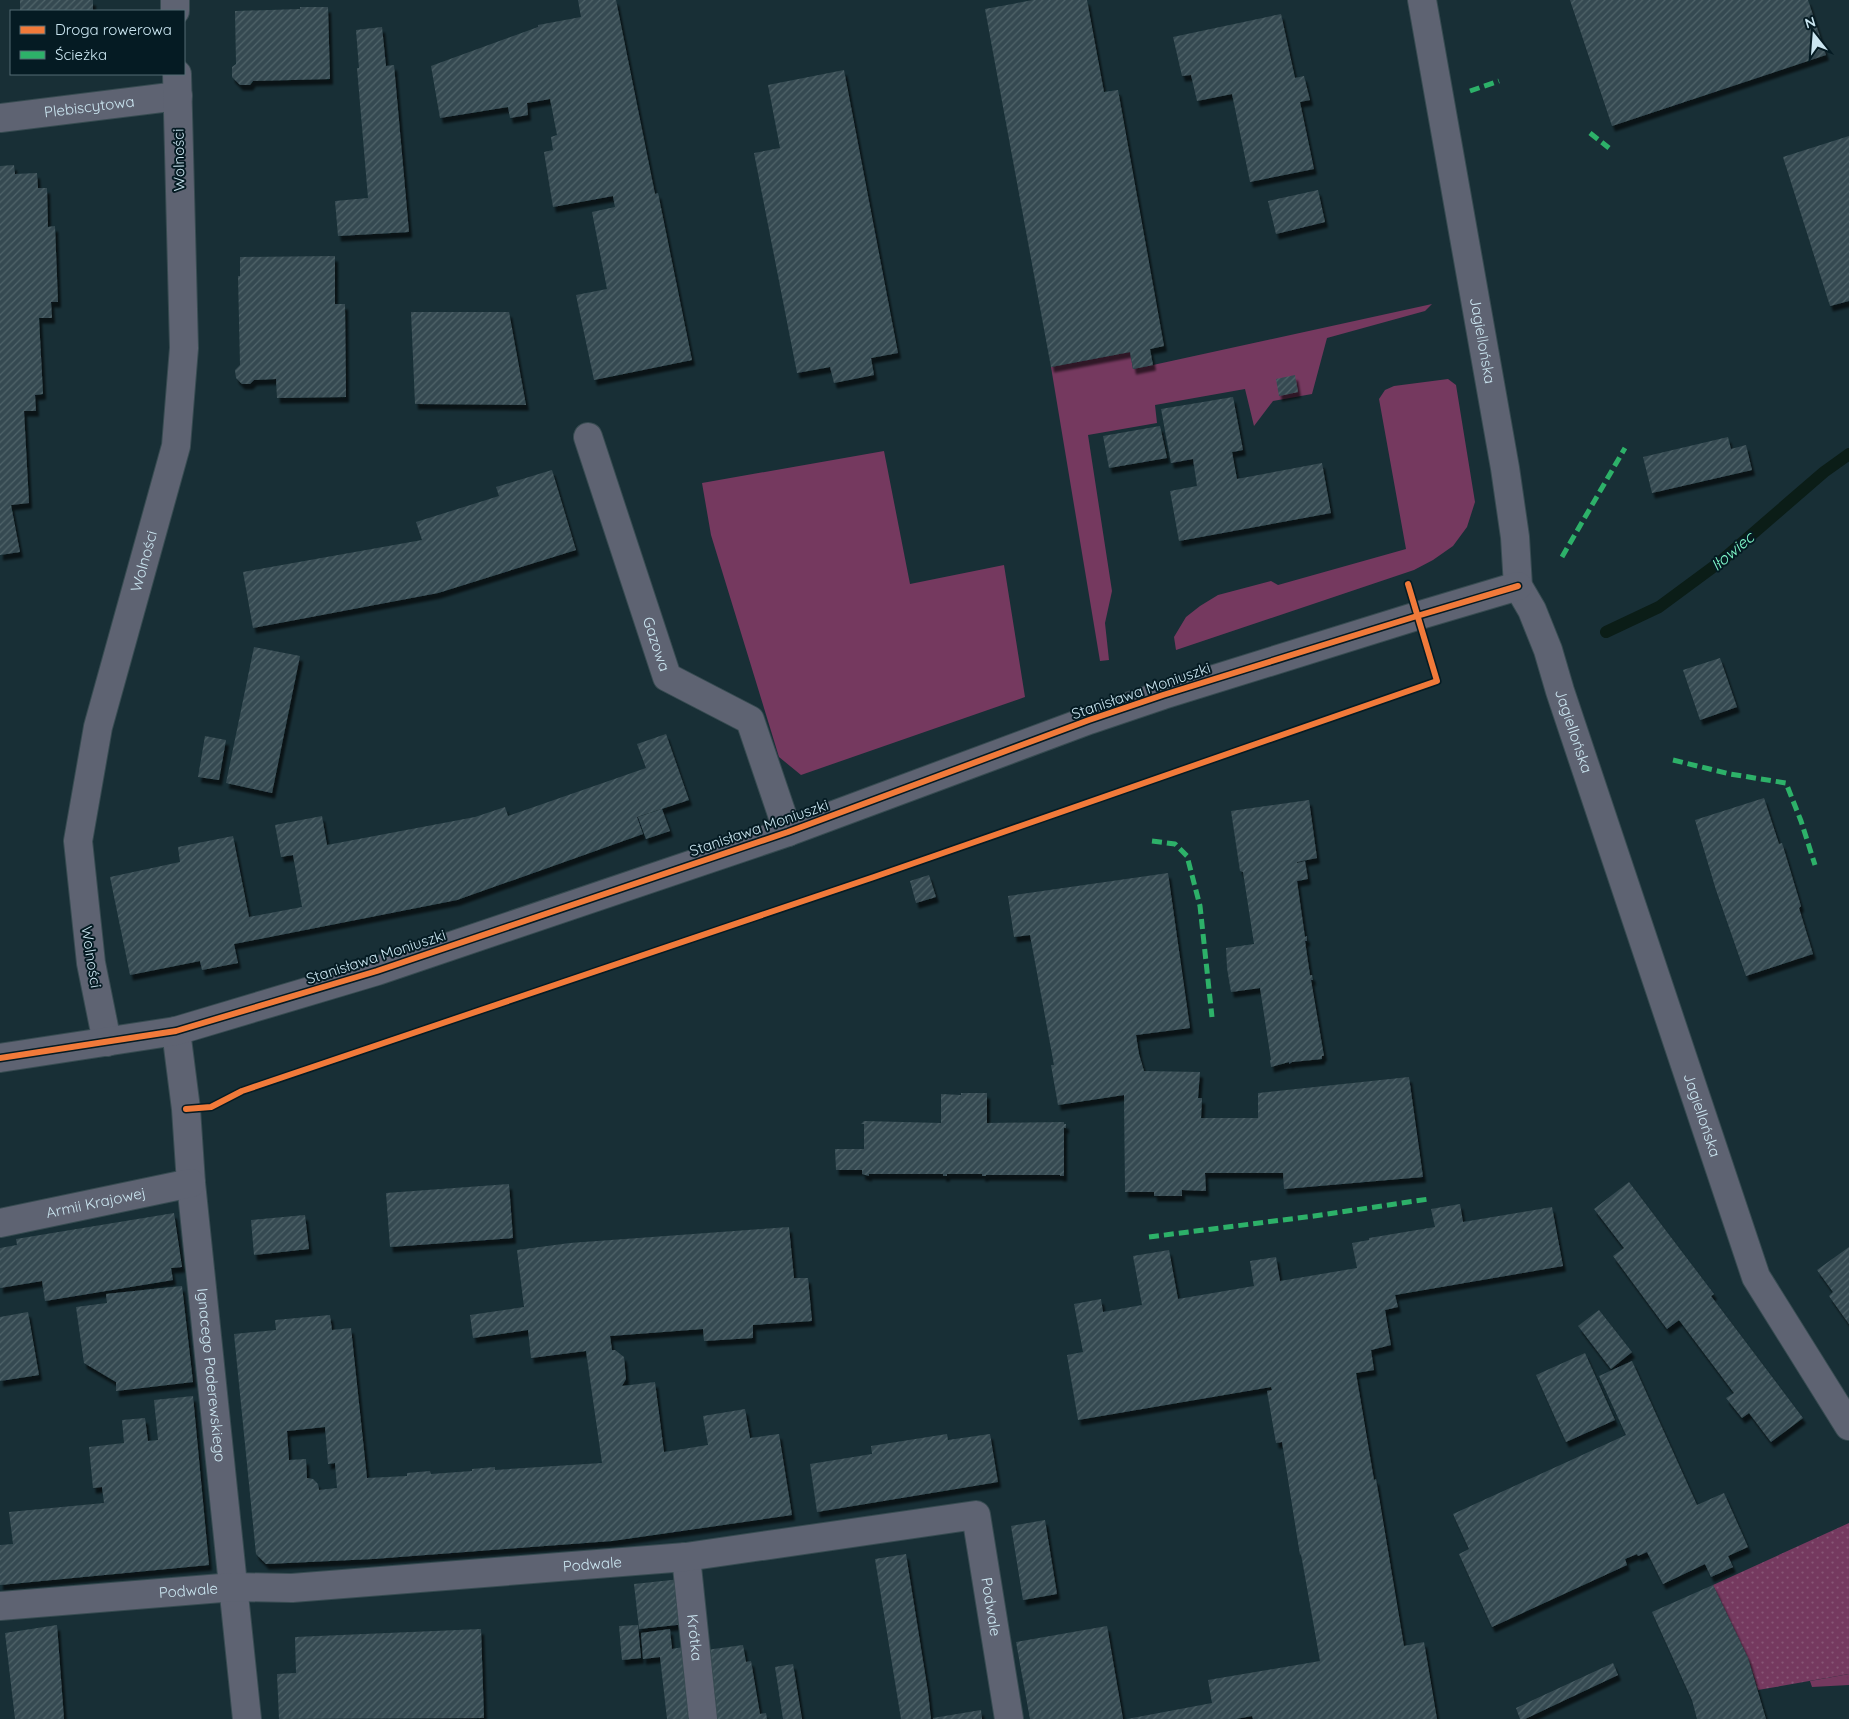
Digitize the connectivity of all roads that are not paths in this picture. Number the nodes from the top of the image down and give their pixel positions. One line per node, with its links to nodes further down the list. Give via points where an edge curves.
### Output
1 (1422, 0): 5 (street, Jagiellońska, via 1505,468)
2 (177, 85): 3 (street, Plebiscytowa); 8 (street, Wolności, via 184,348 176,446 98,727 78,841 91,964)
3 (0, 118)
4 (588, 437): 6 (street, Gazowa, via 667,677 750,720)
5 (1518, 586): 6 (street, Stanisława Moniuszki, via 1163,695); 12 (street, Jagiellońska, via 1548,650 1756,1277)
6 (788, 832): 7 (street, Stanisława Moniuszki, via 377,971)
7 (176, 1031): 8 (street, Stanisława Moniuszki); 10 (street, Ignacego Paderewskiego)
8 (107, 1042): 9 (street, Stanisława Moniuszki)
9 (0, 1058)
10 (192, 1183): 11 (street, Armii Krajowej); 14 (street, Ignacego Paderewskiego)
11 (0, 1223)
12 (1849, 1426)
13 (686, 1557): 14 (street, Podwale, via 292,1588); 17 (street, Krótka); 18 (street, Podwale, via 976,1515)
14 (234, 1587): 15 (street, Podwale); 16 (street, Ignacego Paderewskiego)
15 (0, 1606)
16 (247, 1719)
17 (703, 1719)
18 (1009, 1719)

